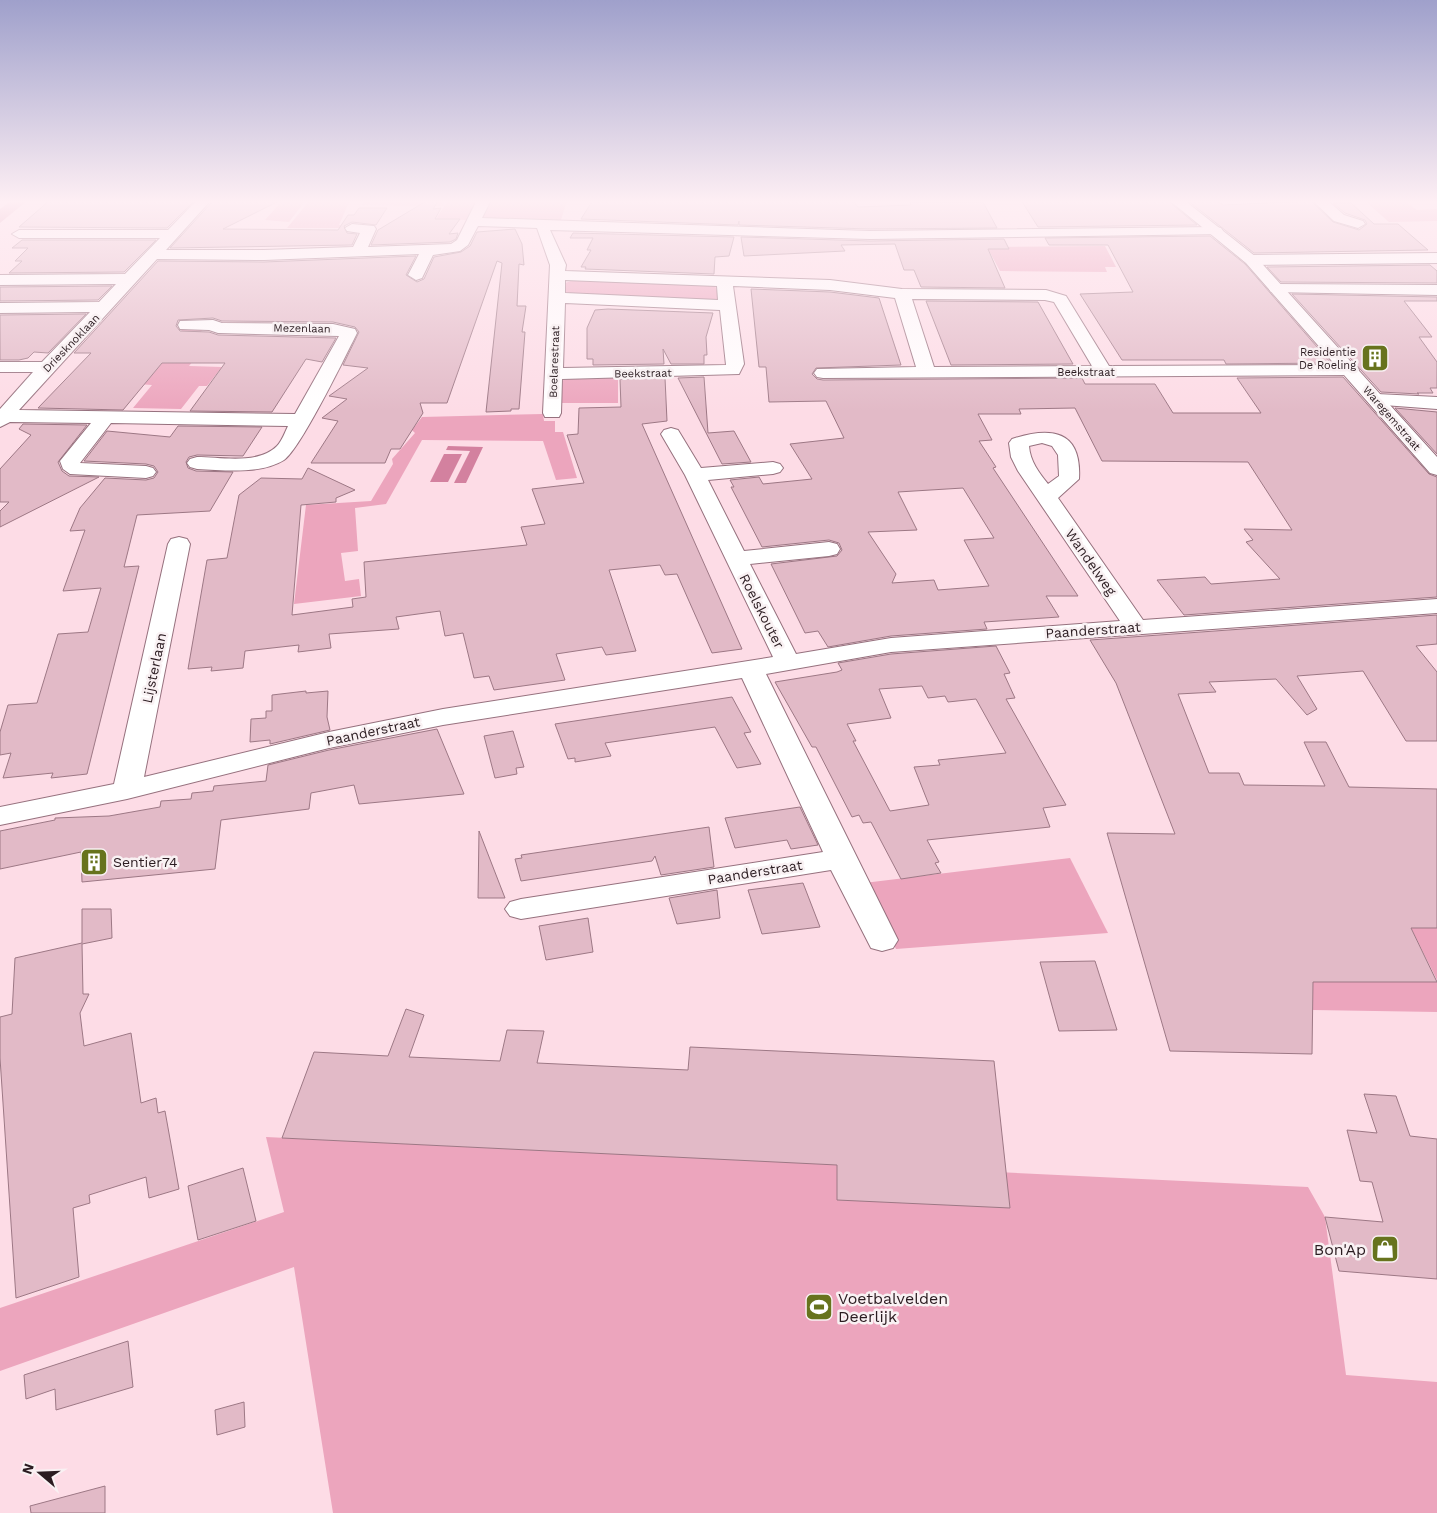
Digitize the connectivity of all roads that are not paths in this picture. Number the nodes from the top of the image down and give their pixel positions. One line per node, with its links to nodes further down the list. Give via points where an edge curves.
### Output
1 (137, 271): 8 (street, Driesknoklaan)
2 (418, 271): 5 (street)
3 (558, 271): 6 (street, Boelarestraat)
4 (1261, 271): 10 (street, Waregemstraat)
5 (416, 275)
6 (558, 275): 9 (street); 13 (street, Boelarestraat)
7 (0, 280): 8 (street)
8 (129, 280): 16 (street, Driesknoklaan)
9 (724, 281): 12 (street, via 830,285); 14 (street)
10 (1277, 288): 11 (street); 20 (street, Waregemstraat)
11 (1437, 290)
12 (902, 294): 21 (street, via 1046,295 1060,299); 22 (street)
13 (557, 298): 14 (street); 23 (street, Boelarestraat)
14 (728, 305): 23 (street, Beekstraat, via 735,364 733,370 713,380)
15 (0, 308): 16 (street)
16 (104, 308): 19 (street, Driesknoklaan)
17 (186, 325): 30 (street, Mezenlaan, via 347,330 349,335)
18 (0, 367): 19 (street)
19 (47, 367): 29 (street, Driesknoklaan)
20 (1350, 370): 21 (street, Beekstraat); 25 (street, Waregemstraat)
21 (1104, 372): 22 (street, Beekstraat)
22 (927, 373): 24 (street, Beekstraat)
23 (554, 374): 27 (street, Boelarestraat)
24 (823, 374)
25 (1377, 400): 26 (street); 34 (street, Waregemstraat)
26 (1437, 403)
27 (552, 413)
28 (106, 417): 29 (street); 30 (street); 35 (street, via 70,460 70,466 77,470)
29 (2, 419)
30 (301, 420): 32 (street, Mezenlaan, via 283,451 271,459 250,463)
31 (671, 434): 36 (street, Roelskouter)
32 (197, 463)
33 (773, 468): 36 (street)
34 (1437, 469)
35 (146, 472)
36 (695, 475): 40 (street, Roelskouter)
37 (1046, 497): 42 (street, Wandelweg)
38 (179, 544): 45 (street, Lijsterlaan)
39 (829, 549): 40 (street, Roelskouter)
40 (736, 559): 43 (street, Roelskouter)
41 (1437, 606): 42 (street, Paanderstraat)
42 (1135, 626): 43 (street, Paanderstraat, via 891,645)
43 (788, 663): 44 (street, Paanderstraat)
44 (750, 669): 45 (street, Paanderstraat, via 443,717 330,740); 47 (street)
45 (127, 790): 46 (street, Paanderstraat)
46 (0, 816)
47 (841, 859): 48 (street, Paanderstraat); 49 (street)
48 (521, 909)
49 (882, 940)

